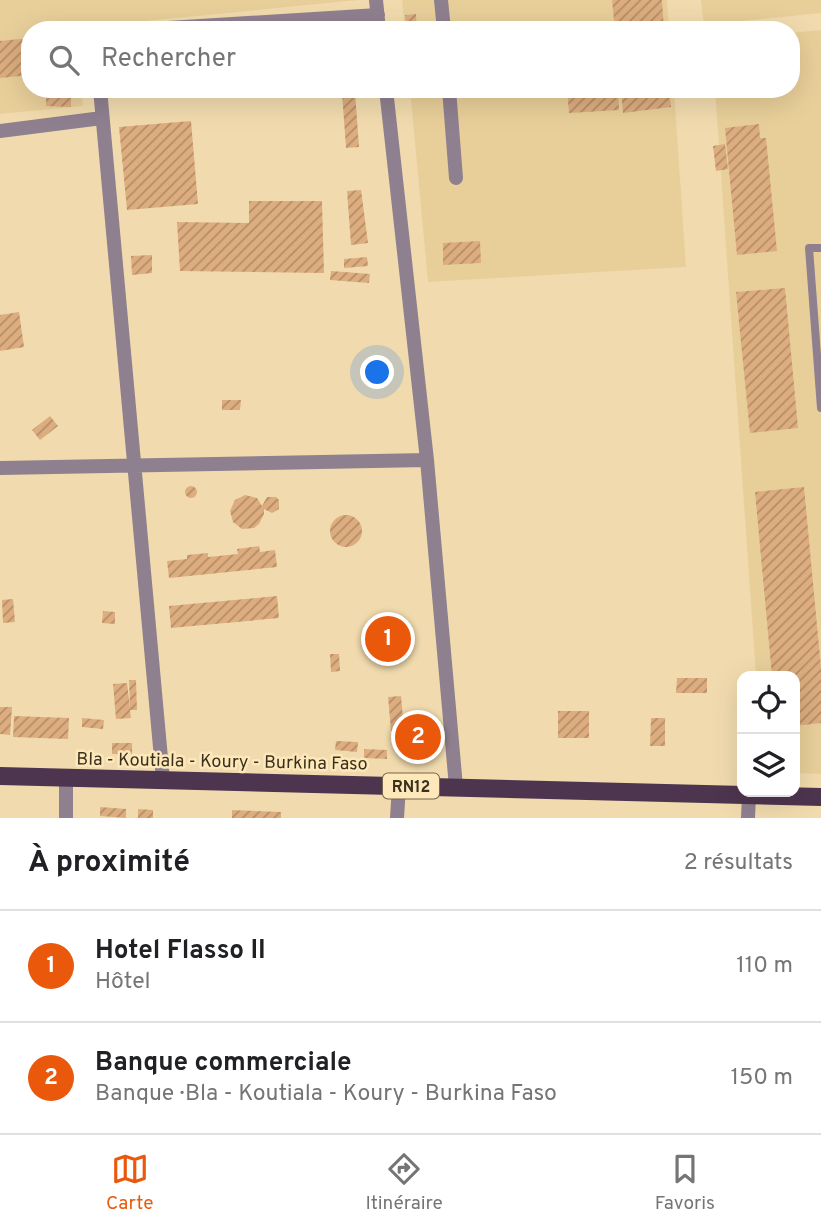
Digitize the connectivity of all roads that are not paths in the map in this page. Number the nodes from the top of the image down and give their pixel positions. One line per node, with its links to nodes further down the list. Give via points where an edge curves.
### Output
1 (441, 0): 4 (street)
2 (378, 15): 3 (street)
3 (281, 21)
4 (443, 21)
5 (101, 98): 8 (street)
6 (387, 98): 13 (street)
7 (450, 98): 10 (street)
8 (102, 118): 9 (street); 14 (street)
9 (0, 131)
10 (456, 177)
11 (821, 248): 12 (lane, via 809,248)
12 (821, 408)
13 (427, 460): 14 (street); 20 (street)
14 (135, 466): 15 (street); 18 (street)
15 (0, 468)
16 (0, 776): 17 (main road, Bla - Koutiala - Koury - Burkina Faso / RN12)
17 (66, 778): 18 (main road, Bla - Koutiala - Koury - Burkina Faso / RN12); 25 (street)
18 (163, 780): 19 (main road, Bla - Koutiala - Koury - Burkina Faso / RN12)
19 (399, 786): 20 (main road, Bla - Koutiala - Koury - Burkina Faso / RN12); 26 (street)
20 (456, 787): 21 (main road, Bla - Koutiala - Koury - Burkina Faso / RN12)
21 (737, 795)
22 (800, 796): 24 (main road, Bla - Koutiala - Koury - Burkina Faso / RN12)
23 (749, 797): 27 (street)
24 (821, 797)
25 (66, 818)
26 (397, 818)
27 (748, 818)

